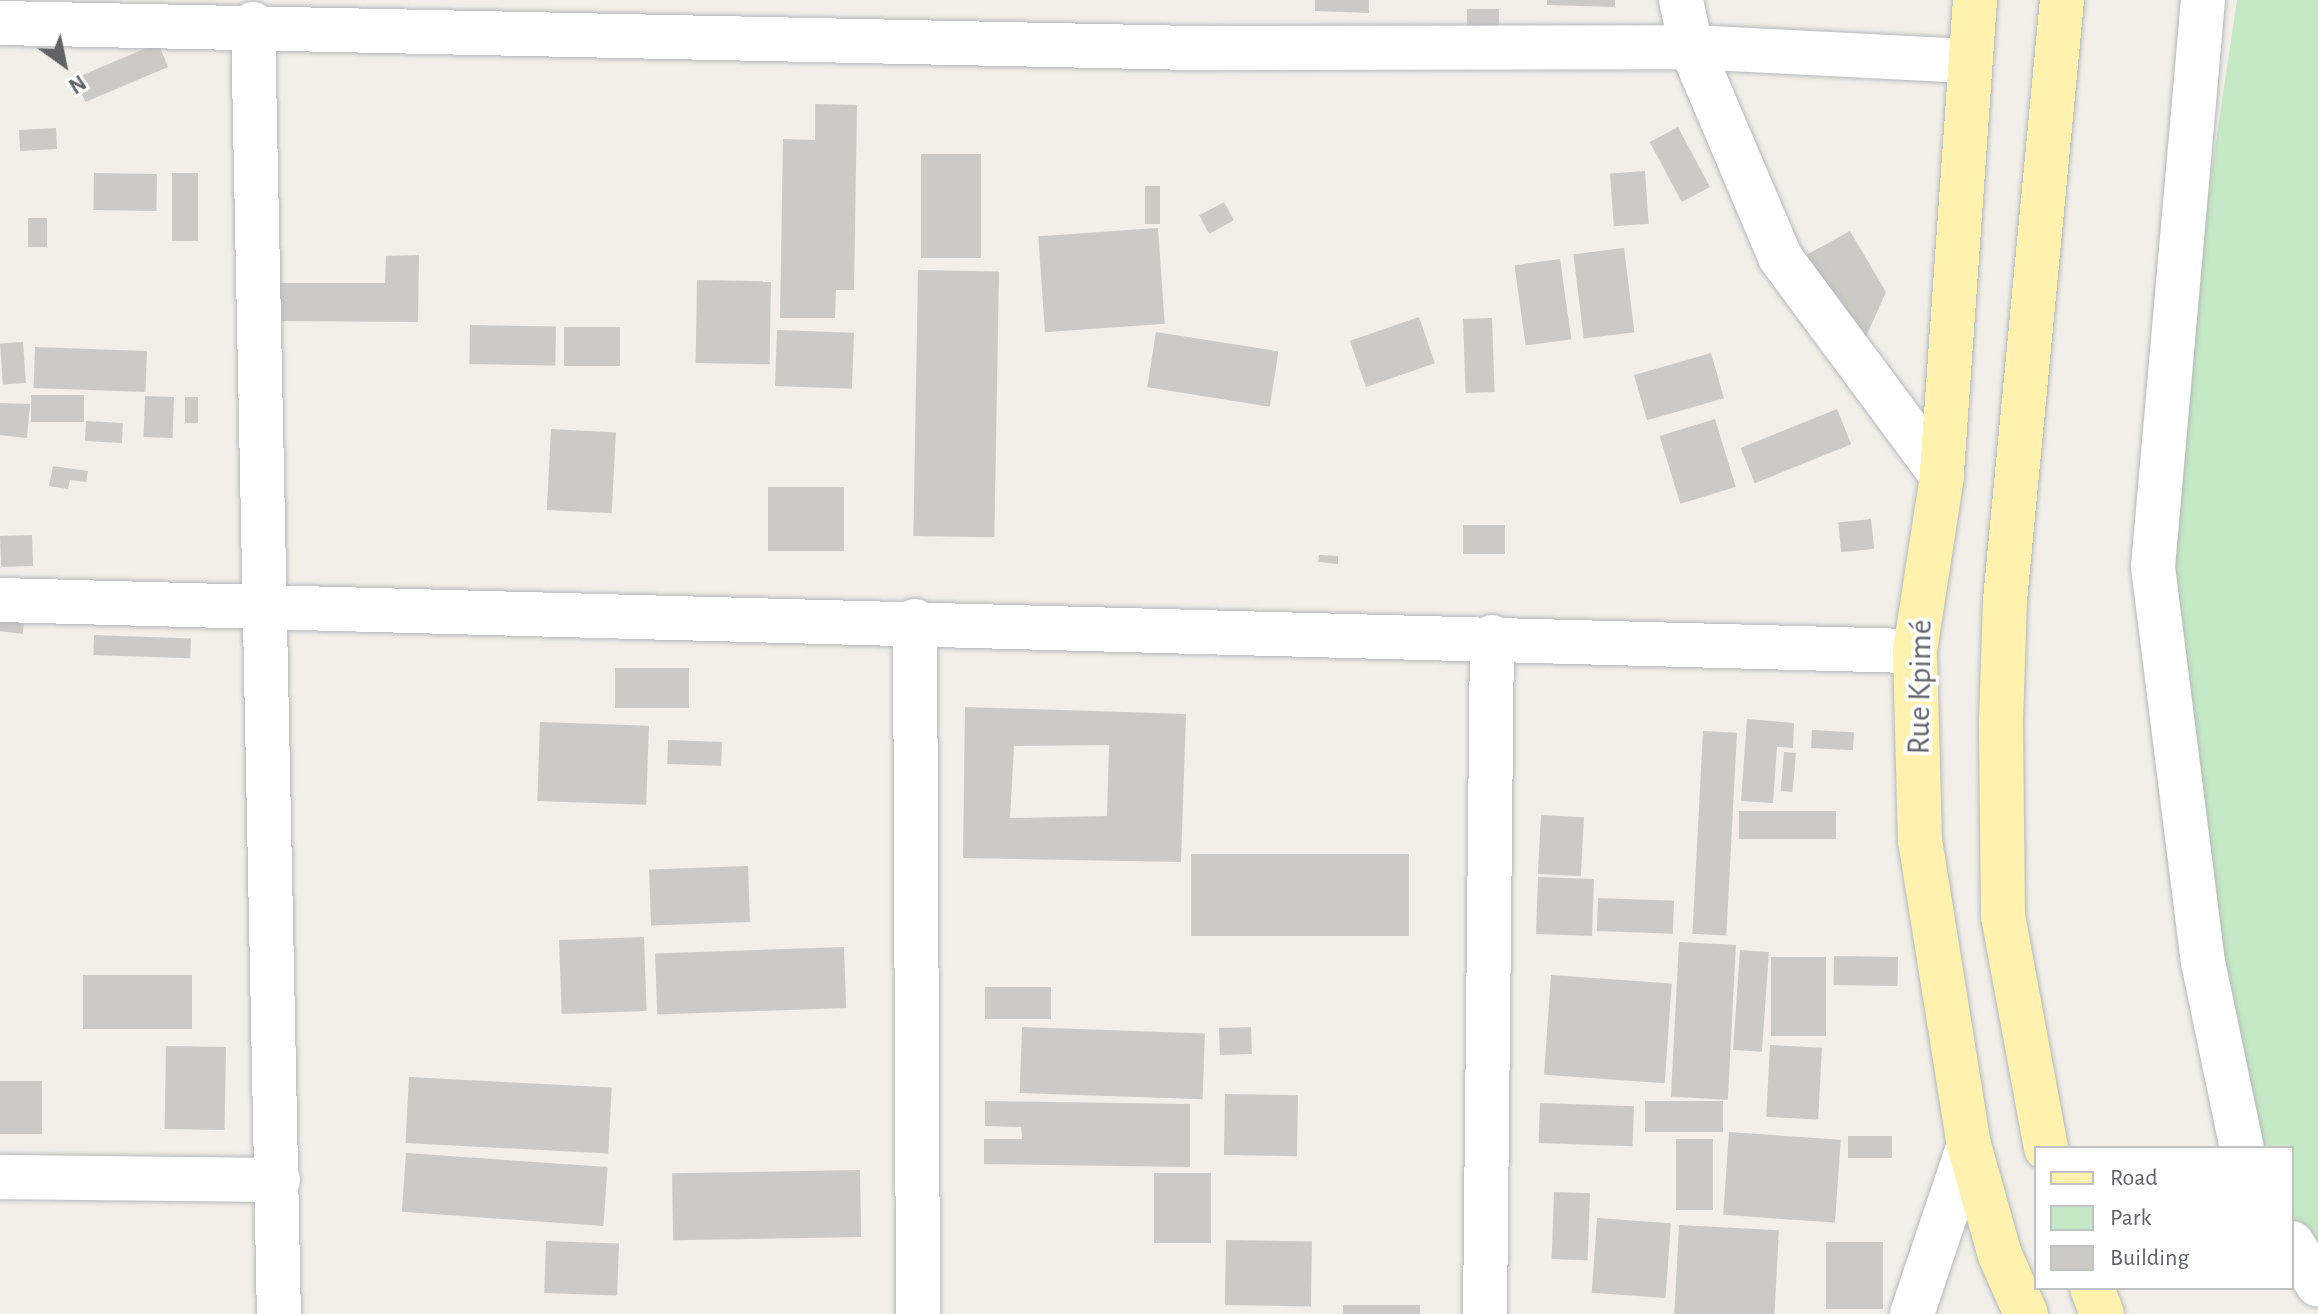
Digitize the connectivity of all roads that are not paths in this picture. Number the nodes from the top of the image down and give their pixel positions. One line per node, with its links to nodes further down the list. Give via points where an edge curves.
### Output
1 (1681, 0): 8 (street)
2 (1975, 0): 9 (main road, Rue Kpimé)
3 (2062, 0): 17 (main road, via 2005,600 2001,721 2003,916)
4 (2203, 0): 18 (street, via 2153,567 2203,962)
5 (349, 14): 7 (street); 8 (street, via 1196,48)
6 (0, 23): 7 (street)
7 (253, 24): 12 (street)
8 (1691, 47): 9 (street); 10 (street, via 1780,257)
9 (1968, 61): 10 (main road, Rue Kpimé)
10 (1942, 476): 15 (main road, Rue Kpimé)
11 (0, 600): 12 (street)
12 (263, 607): 13 (street); 20 (street)
13 (915, 621): 14 (street); 25 (street)
14 (1492, 637): 15 (street); 26 (street)
15 (1915, 651): 16 (main road, Rue Kpimé, via 1920,840)
16 (1969, 1145): 27 (street); 28 (main road, Rue Kpimé, via 2000,1255)
17 (2046, 1146)
18 (2242, 1146)
19 (0, 1177): 20 (street)
20 (278, 1180): 24 (street)
21 (2294, 1246): 22 (street)
22 (2318, 1285)
23 (2093, 1290): 29 (main road)
24 (279, 1314)
25 (918, 1314)
26 (1485, 1314)
27 (1912, 1314)
28 (2026, 1314)
29 (2102, 1314)

